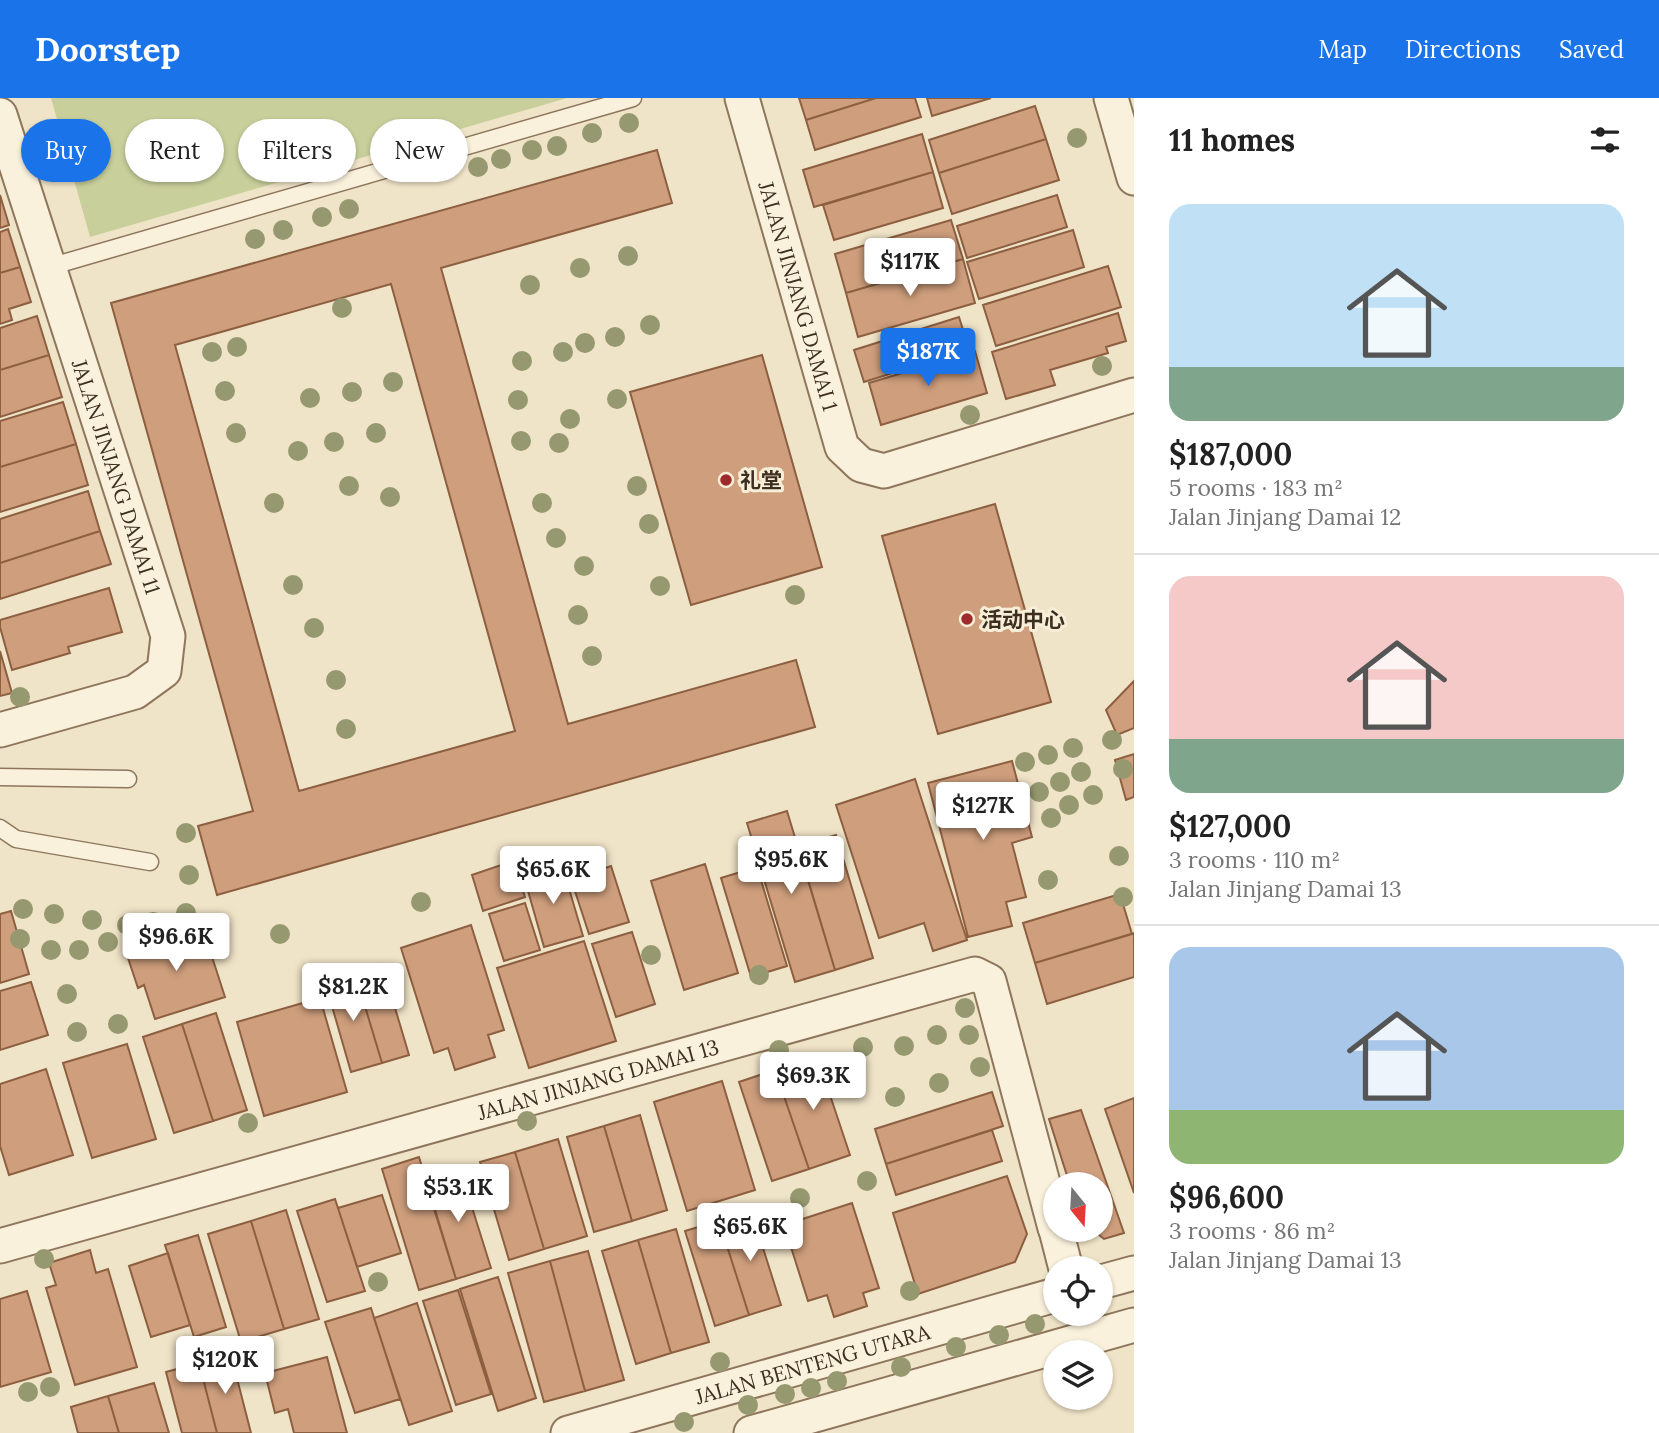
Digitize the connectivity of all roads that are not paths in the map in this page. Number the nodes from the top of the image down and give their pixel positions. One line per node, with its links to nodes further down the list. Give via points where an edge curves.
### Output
1 (633, 98): 6 (lane)
2 (742, 98): 7 (street, JALAN JINJANG DAMAI 1, via 842,447 861,465 884,471)
3 (1111, 98): 5 (street)
4 (0, 115): 6 (street, JALAN JINJANG DAMAI 11)
5 (1134, 178)
6 (49, 267): 8 (street, JALAN JINJANG DAMAI 11, via 168,636 164,671 135,692)
7 (1134, 395)
8 (0, 730)
9 (0, 777): 10 (lane)
10 (128, 779)
11 (0, 828): 12 (lane, via 16,839)
12 (150, 862)
13 (1043, 1181): 14 (street, JALAN JINJANG DAMAI 13, via 989,981 975,974)
14 (0, 1246)
15 (1134, 1273): 16 (street)
16 (1113, 1279)
17 (1043, 1298): 19 (street, JALAN BENTENG UTARA)
18 (1134, 1325): 20 (street)
19 (568, 1433)
20 (751, 1433)

